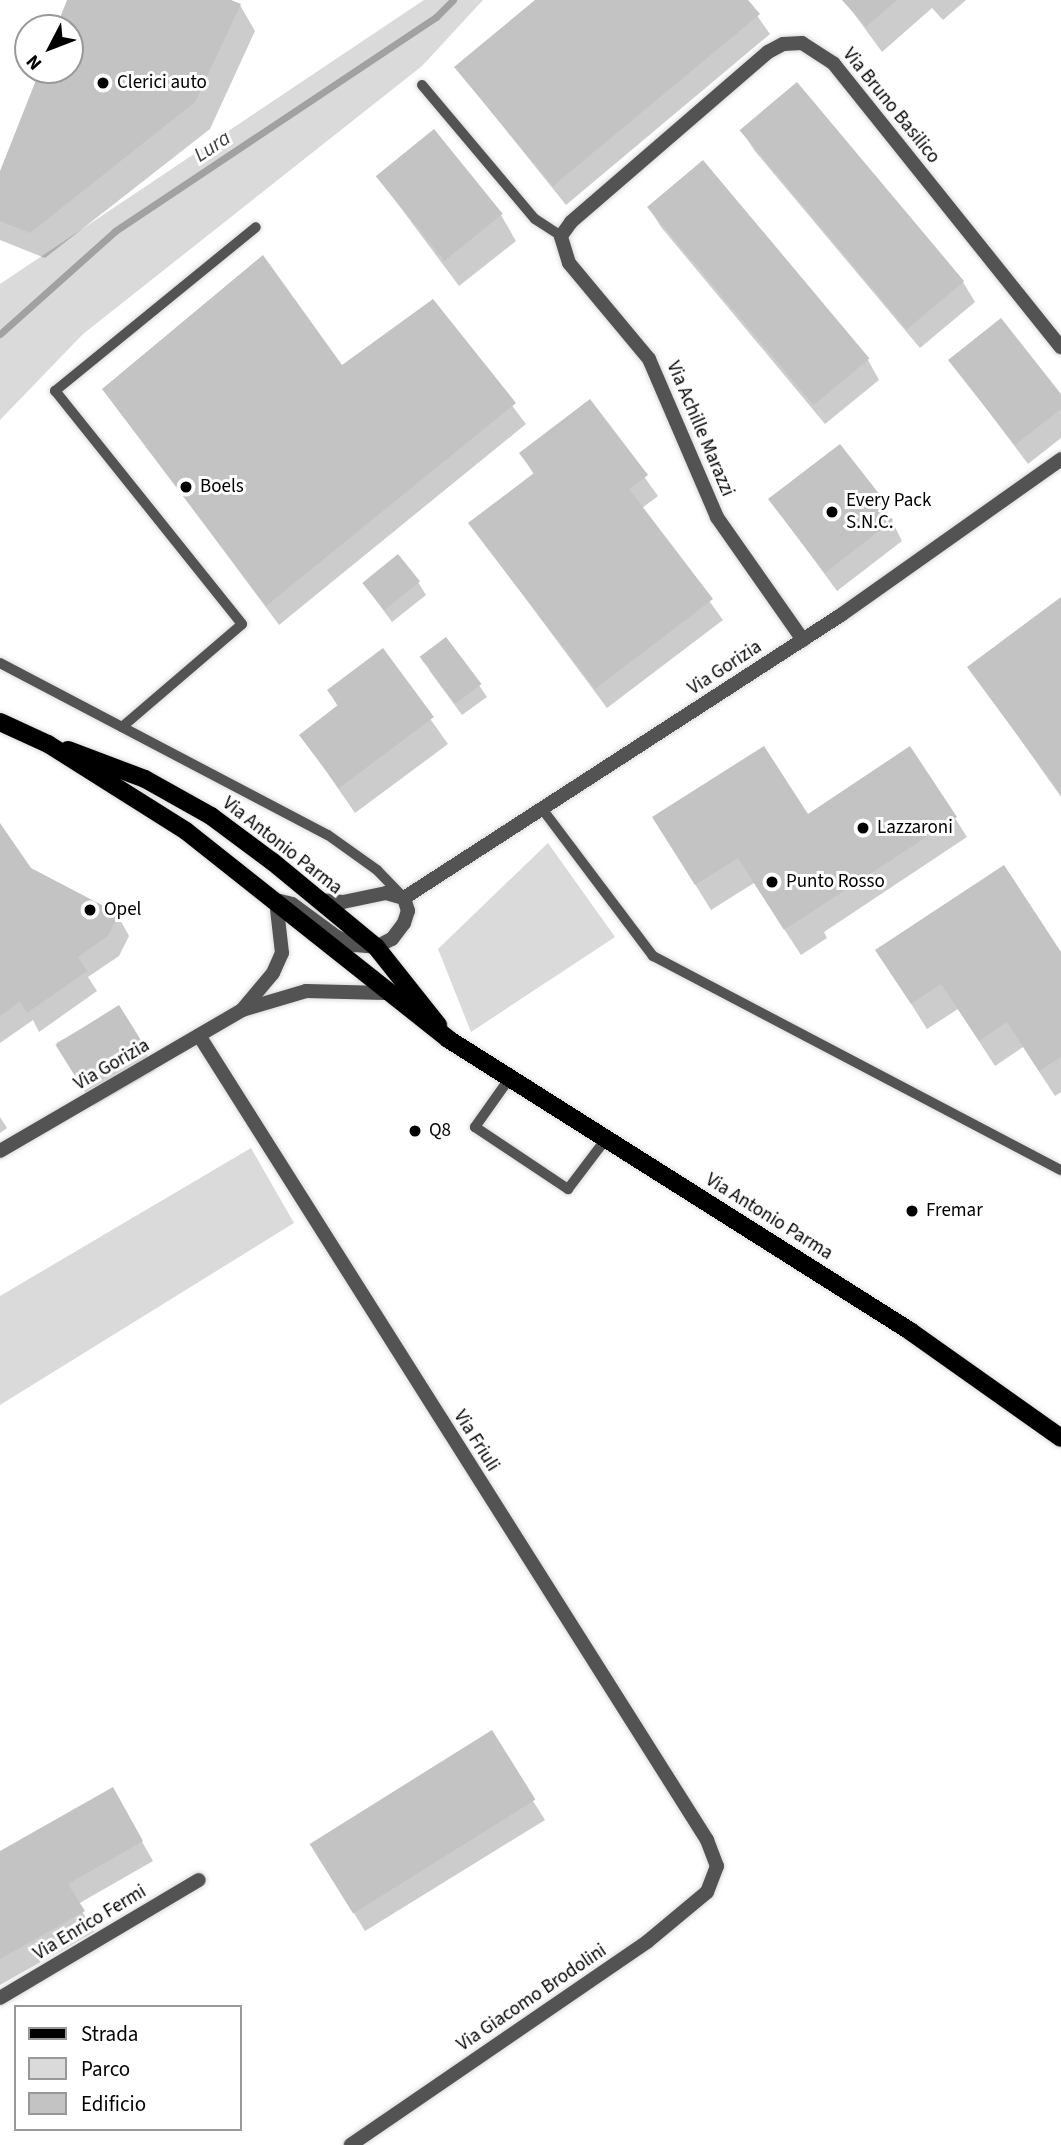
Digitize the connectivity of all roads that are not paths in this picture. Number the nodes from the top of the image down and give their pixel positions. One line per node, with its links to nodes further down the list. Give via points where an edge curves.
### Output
1 (422, 85): 3 (lane, via 535,219)
2 (256, 227): 9 (lane, via 55,391 242,624)
3 (561, 236): 4 (street, Via Bruno Basilico, via 570,222 768,52 783,44 802,43 834,64); 6 (street, Via Achille Marazzi, via 569,263 649,359 717,517)
4 (1061, 347)
5 (1061, 459): 6 (street, Via Gorizia)
6 (803, 640): 11 (street, Via Gorizia)
7 (0, 663): 9 (lane)
8 (0, 722): 10 (main road, Via Antonio Parma)
9 (122, 727): 12 (lane, via 328,835 377,870)
10 (48, 744): 13 (main road, Via Antonio Parma, via 186,831); 14 (main road, Via Antonio Parma, via 95,757 145,779 211,816)
11 (543, 810): 12 (street, Via Gorizia); 23 (lane, via 653,956)
12 (404, 898): 14 (street, via 386,893 343,902); 15 (street, via 408,911 404,923 393,939)
13 (276, 900): 15 (street, via 292,904 337,937); 16 (main road, Via Antonio Parma); 17 (street, Via Gorizia, via 282,953 273,973)
14 (320, 900): 15 (main road, Via Antonio Parma)
15 (376, 947): 19 (main road, Via Antonio Parma)
16 (385, 992): 17 (street, Via Gorizia, via 306,991); 19 (main road, Via Antonio Parma)
17 (242, 1010): 18 (street, Via Gorizia)
18 (200, 1037): 22 (street, Via Gorizia); 25 (street, Via Friuli, via 700,1828)
19 (448, 1039): 20 (main road, Via Antonio Parma)
20 (509, 1079): 21 (main road, Via Antonio Parma); 21 (lane, via 475,1127 568,1189)
21 (606, 1139): 24 (main road, Via Antonio Parma, via 910,1331)
22 (0, 1151)
23 (1061, 1170)
24 (1061, 1438)
25 (717, 1866): 28 (street, Via Giacomo Brodolini, via 707,1892 666,1928)
26 (199, 1880): 27 (street, Via Enrico Fermi)
27 (0, 1998)
28 (351, 2145)

